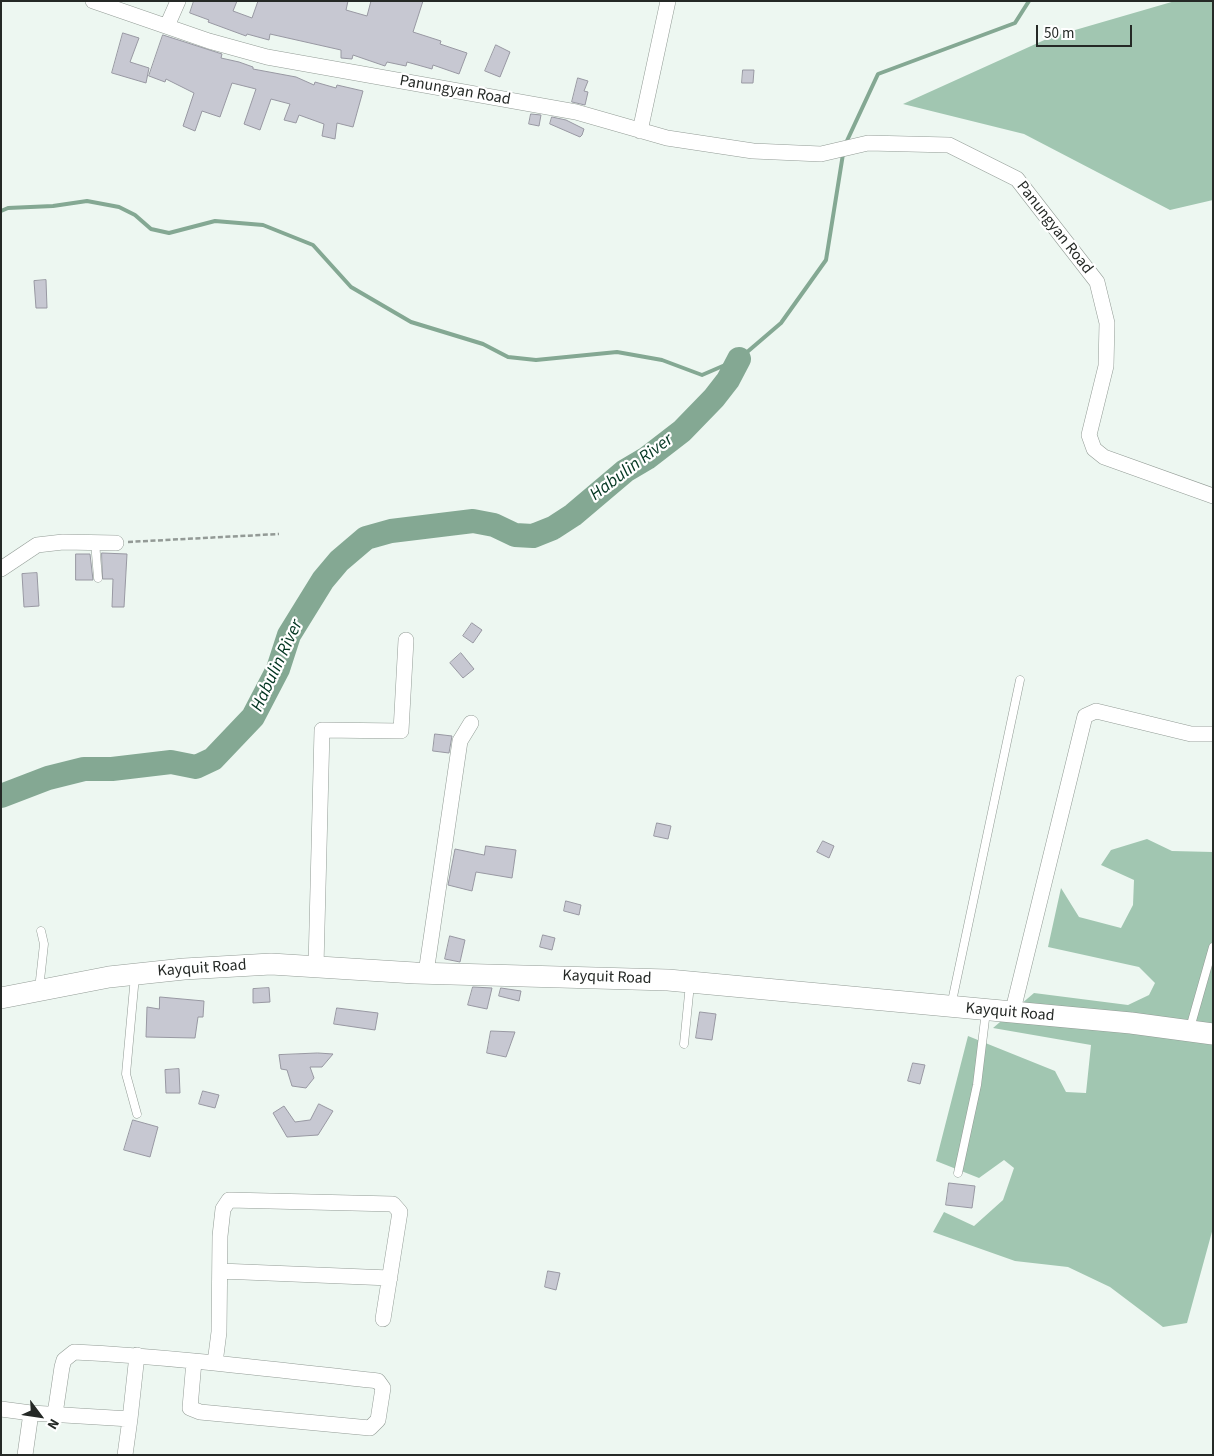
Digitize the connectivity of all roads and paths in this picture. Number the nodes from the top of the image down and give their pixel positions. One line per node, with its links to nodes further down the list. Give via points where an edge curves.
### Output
1 (94, 1): 4 (street, Panungyan Road)
2 (178, 1): 4 (street)
3 (668, 1): 5 (street)
4 (167, 26): 5 (street, Panungyan Road, via 267,57 576,112)
5 (640, 131): 6 (street, Panungyan Road, via 753,151 821,154 868,144 950,145 1017,179 1097,282 1107,323 1106,366 1089,435 1094,449 1104,457)
6 (1213, 496)
7 (279, 534): 9 (path)
8 (96, 542): 9 (street); 10 (street, via 37,545); 11 (lane)
9 (116, 543)
10 (1, 569)
11 (98, 578)
12 (406, 640): 18 (street, via 401,731 322,730)
13 (1020, 680): 24 (lane)
14 (470, 723): 19 (street, via 460,740)
15 (1213, 734): 26 (street, via 1191,734 1096,711 1085,716)
16 (41, 931): 22 (lane, via 44,944)
17 (1213, 947): 27 (lane)
18 (316, 966): 19 (street, Kayquit Road); 20 (street, Kayquit Road, via 271,964)
19 (426, 973): 21 (street, Kayquit Road)
20 (135, 974): 22 (street, Kayquit Road); 30 (lane, via 126,1074)
21 (691, 982): 24 (street, Kayquit Road); 29 (lane)
22 (39, 991): 23 (street, Kayquit Road)
23 (1, 998)
24 (950, 1008): 25 (street, Kayquit Road)
25 (986, 1011): 26 (street, Kayquit Road); 31 (lane, via 977,1085)
26 (1012, 1014): 27 (street, Kayquit Road)
27 (1189, 1030): 28 (street, Kayquit Road)
28 (1213, 1034)
29 (684, 1044)
30 (137, 1114)
31 (958, 1173)
32 (220, 1271): 33 (street); 33 (street, via 223,1209 229,1200 393,1204 400,1212); 37 (street)
33 (390, 1278): 34 (street)
34 (383, 1319)
35 (137, 1355): 36 (street); 40 (street, via 74,1352 64,1360); 41 (street)
36 (194, 1361): 37 (street); 37 (street, via 190,1408 200,1412 370,1428 378,1420 383,1388 378,1381)
37 (215, 1363)
38 (1, 1409): 39 (street)
39 (31, 1413): 40 (street); 42 (street)
40 (55, 1414): 41 (street)
41 (130, 1419): 43 (street)
42 (25, 1455)
43 (125, 1455)

